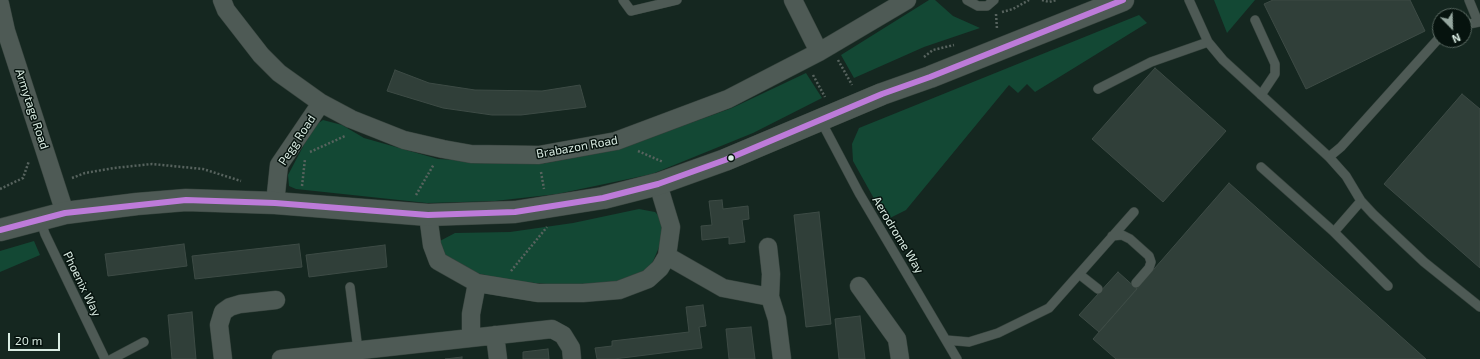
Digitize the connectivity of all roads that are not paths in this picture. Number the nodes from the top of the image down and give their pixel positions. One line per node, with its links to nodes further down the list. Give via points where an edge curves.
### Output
1 (222, 0): 19 (street, Brabazon Road, via 226,10 261,56 279,73)
2 (623, 0): 3 (lane, via 631,11)
3 (677, 0)
4 (793, 0): 16 (street)
5 (907, 0): 16 (street, Brabazon Road)
6 (967, 0): 7 (lane, via 978,6 987,6)
7 (994, 0)
8 (1123, 0): 20 (street)
9 (1189, 0): 14 (lane)
10 (1469, 0): 13 (lane)
11 (0, 4): 27 (street, Armytage Road, via 6,31)
12 (1255, 20): 18 (lane, via 1276,64 1275,74)
13 (1479, 22)
14 (1208, 42): 17 (lane, via 1151,62); 18 (lane, via 1223,60)
15 (1432, 46): 21 (lane)
16 (818, 53): 19 (street, Brabazon Road, via 728,99 616,141 538,155 471,154 404,140)
17 (1098, 89)
18 (1261, 95): 21 (lane)
19 (321, 103): 25 (street, Pegg Road, via 279,165)
20 (827, 118): 23 (street); 47 (lane, Aerodrome Way, via 859,193)
21 (1329, 157): 24 (lane, via 1346,176)
22 (1261, 167): 31 (lane)
23 (658, 184): 28 (street, via 603,198 538,210 485,214); 34 (street, via 672,227)
24 (1361, 201): 31 (lane); 44 (lane, via 1424,262)
25 (275, 203): 27 (street, via 186,200); 28 (street)
26 (1134, 212): 32 (lane)
27 (65, 213): 29 (street)
28 (419, 214): 36 (street, via 438,261)
29 (40, 219): 30 (street); 52 (lane, Phoenix Way, via 44,234)
30 (0, 230)
31 (1334, 232): 39 (lane)
32 (1112, 236): 35 (lane); 37 (lane, via 1122,235 1130,239 1149,256 1151,262)
33 (768, 247): 42 (street)
34 (668, 256): 36 (street, via 648,279 619,290 538,293); 42 (street, via 723,288)
35 (1079, 274): 41 (lane); 47 (lane, via 1049,308 1042,312 998,333 969,342)
36 (477, 283): 46 (street, via 471,314)
37 (1136, 283)
38 (860, 286): 59 (street, via 897,339)
39 (1388, 286)
40 (350, 287): 49 (lane)
41 (1098, 290)
42 (770, 297): 58 (street, via 777,319)
43 (276, 300): 54 (street, via 240,304 223,312 219,325)
44 (1480, 307)
45 (495, 335): 46 (street); 56 (street); 57 (street, via 552,329 563,335 571,348)
46 (471, 338): 50 (street)
47 (946, 340): 60 (lane, Aerodrome Way)
48 (144, 342): 53 (lane)
49 (358, 350): 50 (street); 51 (street)
50 (412, 352)
51 (327, 356): 55 (street)
52 (105, 359)
53 (112, 359)
54 (223, 359)
55 (281, 359)
56 (498, 359)
57 (572, 359)
58 (782, 359)
59 (900, 359)
60 (957, 359)

